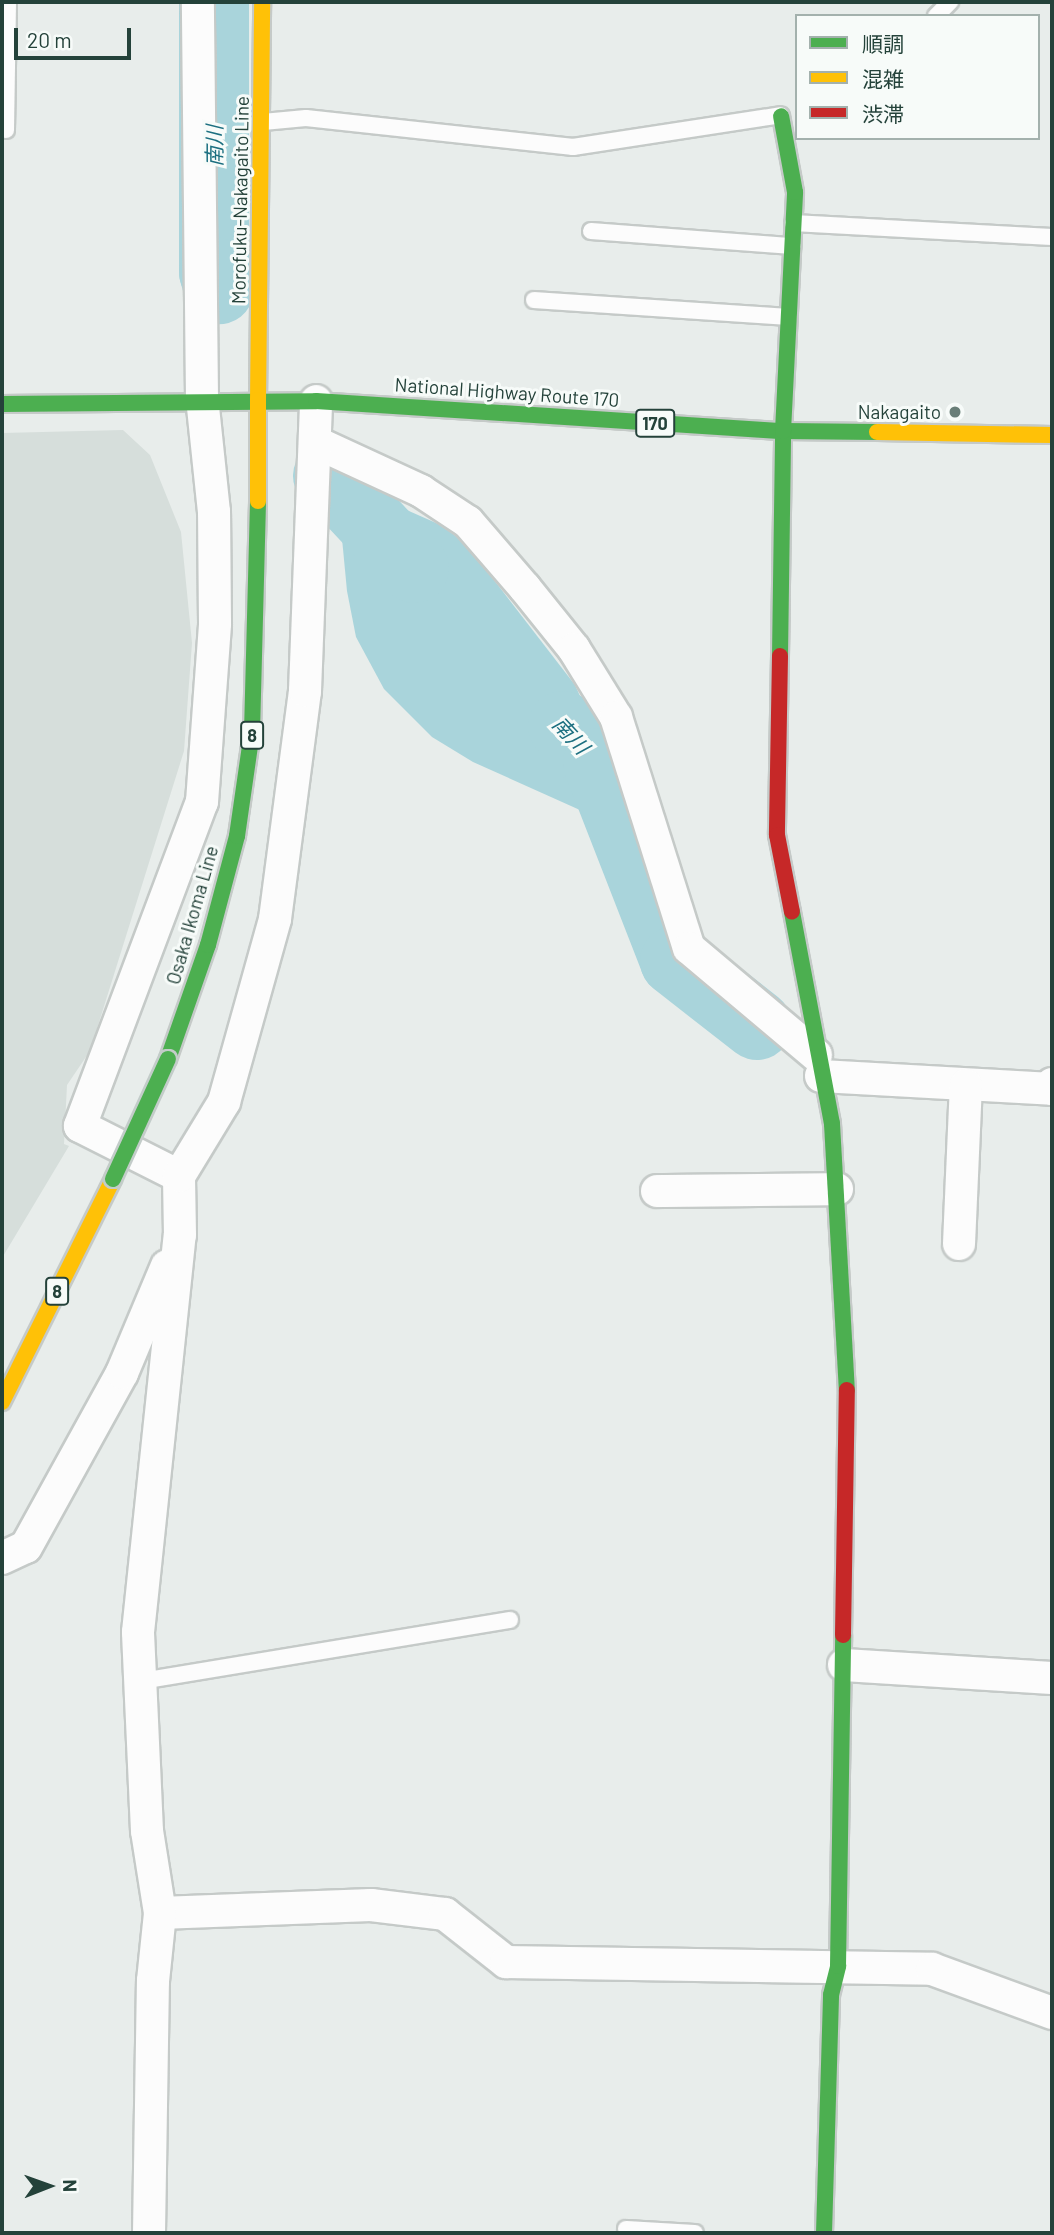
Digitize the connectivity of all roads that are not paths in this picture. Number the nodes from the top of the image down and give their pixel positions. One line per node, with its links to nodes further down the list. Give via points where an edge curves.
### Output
1 (8, 2): 7 (lane)
2 (198, 2): 14 (street)
3 (262, 2): 6 (main road, Morofuku-Nakagaito Line)
4 (795, 109): 5 (lane)
5 (781, 116): 6 (lane, via 573,147 306,118); 8 (main road, via 795,192)
6 (263, 122): 15 (main road, Morofuku-Nakagaito Line)
7 (6, 130)
8 (793, 223): 10 (lane); 11 (main road)
9 (591, 231): 11 (lane)
10 (1052, 237)
11 (792, 246): 13 (main road)
12 (534, 300): 13 (lane)
13 (788, 317): 18 (main road)
14 (202, 398): 15 (main road, National Highway Route 170 / 170); 17 (main road, National Highway Route 170 / 170); 24 (street, via 214,512 215,623 202,802 80,1126)
15 (258, 400): 16 (main road, National Highway Route 170 / 170); 29 (main road, Osaka Ikoma Line / 8, bridge, via 258,616 252,732 237,836 208,945 168,1059)
16 (316, 401): 18 (main road, National Highway Route 170 / 170); 20 (street)
17 (2, 404)
18 (783, 431): 19 (main road, National Highway Route 170 / 170); 21 (main road, via 777,835)
19 (1052, 435)
20 (315, 442): 21 (street, via 421,491 468,522 525,588 574,649 616,717 689,948); 24 (street, via 305,691 275,919 224,1102)
21 (818, 1066): 23 (street); 25 (main road, via 832,1125)
22 (1052, 1084): 23 (street, via 1052,1090)
23 (966, 1085): 28 (street)
24 (179, 1176): 27 (street)
25 (837, 1189): 26 (street); 32 (main road, via 848,1351)
26 (657, 1191)
27 (180, 1235): 30 (street, via 122,1373 26,1547); 34 (street, via 138,1632)
28 (959, 1244)
29 (2, 1402)
30 (2, 1558)
31 (510, 1620): 34 (lane)
32 (845, 1665): 33 (street); 36 (main road)
33 (1052, 1678)
34 (141, 1681): 35 (street, via 147,1830)
35 (160, 1913): 36 (street, via 371,1905 444,1914 506,1962); 39 (street, via 153,1981)
36 (838, 1966): 37 (street, via 932,1969); 41 (main road, via 831,1995)
37 (1052, 2013)
38 (626, 2229): 40 (lane)
39 (149, 2233)
40 (695, 2233)
41 (824, 2233)

